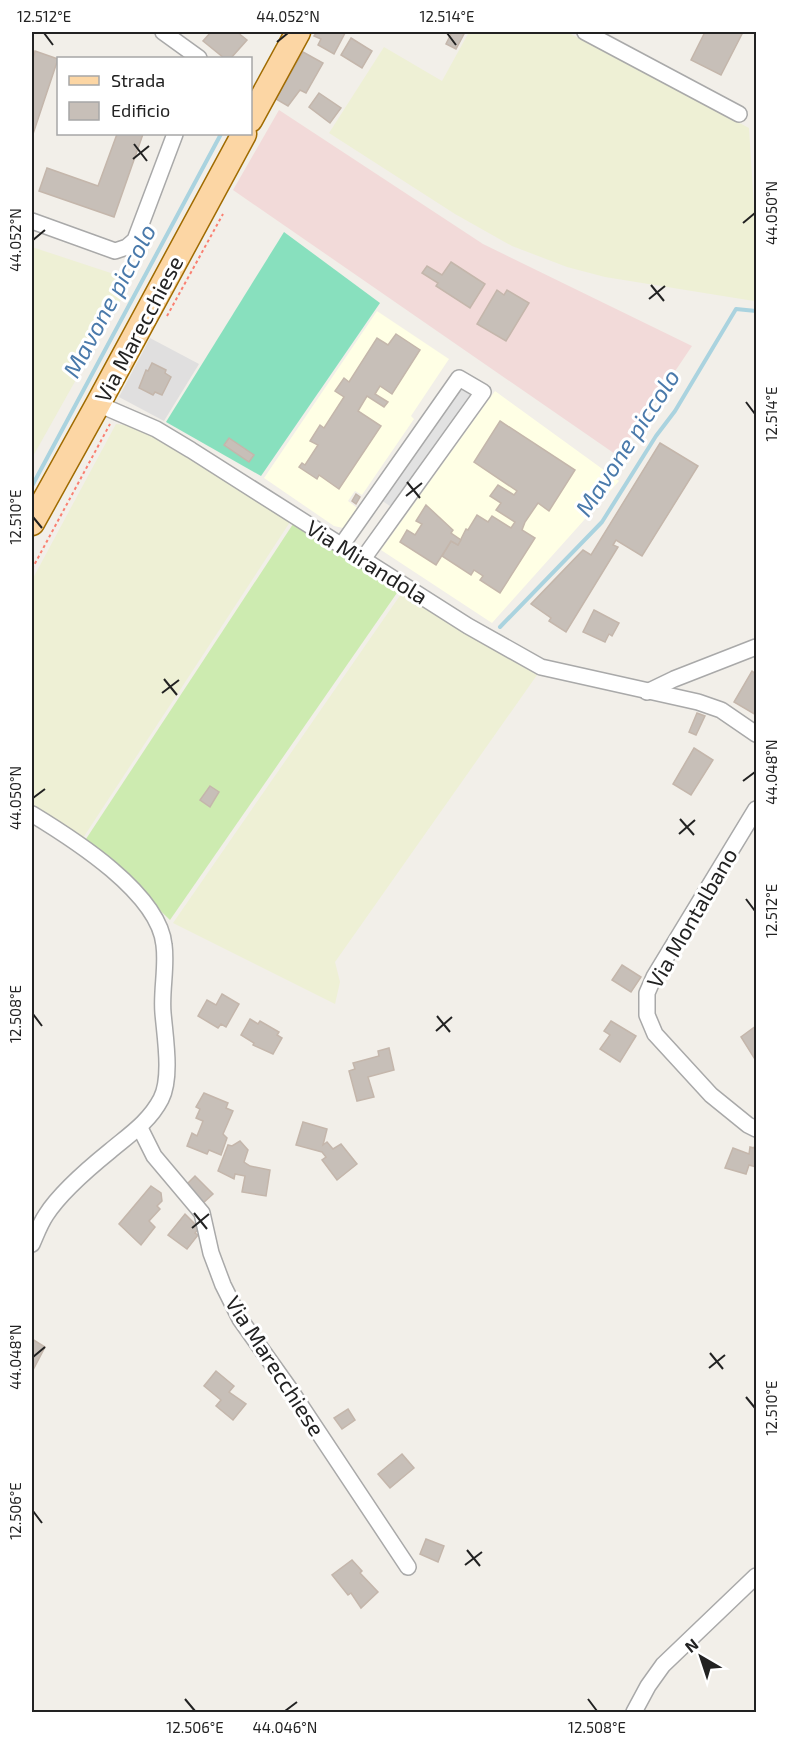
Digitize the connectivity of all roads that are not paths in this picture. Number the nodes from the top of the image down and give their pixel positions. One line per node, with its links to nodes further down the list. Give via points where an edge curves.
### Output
1 (163, 32): 4 (street)
2 (298, 32): 5 (main road)
3 (585, 32): 6 (street)
4 (198, 57)
5 (253, 108)
6 (739, 114)
7 (175, 135): 9 (street, via 135,240 127,247 115,251)
8 (243, 135): 10 (main road, Via Marecchiese)
9 (32, 221)
10 (105, 412): 11 (main road, Via Marecchiese); 12 (street, Via Mirandola, via 156,429)
11 (33, 516)
12 (341, 546): 13 (street, Via Mirandola); 13 (street, via 459,378 483,392)
13 (363, 559): 15 (street, Via Mirandola, via 541,667)
14 (756, 646): 15 (street)
15 (647, 692): 16 (street, Via Mirandola, via 721,710)
16 (756, 734)
17 (756, 809): 20 (street, Via Montalbano, via 646,993 647,1014 655,1034 711,1095)
18 (32, 814): 19 (street, via 113,870 156,920 164,944 162,1010 167,1068 162,1098)
19 (140, 1128): 21 (street, via 57,1201); 22 (street, Via Marecchiese, via 154,1156 202,1213 211,1253 240,1319)
20 (756, 1129)
21 (32, 1244)
22 (408, 1567)
23 (756, 1576): 24 (street, via 663,1665)
24 (648, 1686): 25 (street); 26 (street)
25 (622, 1713)
26 (634, 1713)

